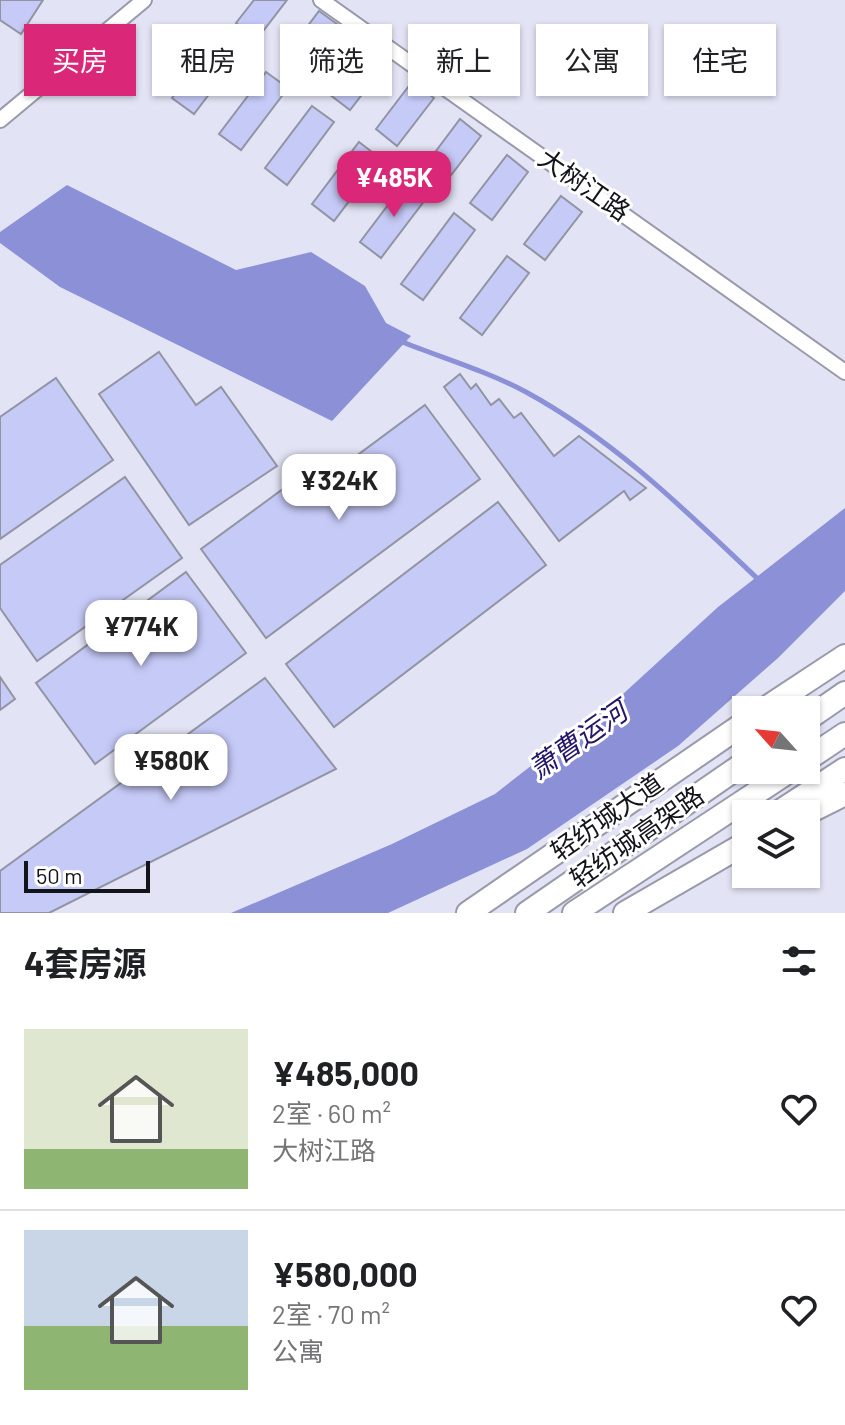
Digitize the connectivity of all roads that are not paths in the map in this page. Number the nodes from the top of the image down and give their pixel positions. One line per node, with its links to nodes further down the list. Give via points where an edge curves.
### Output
1 (144, 0): 3 (street)
2 (321, 0): 4 (street, 大树江路)
3 (0, 120)
4 (845, 372)
5 (845, 656): 7 (main road)
6 (845, 693): 8 (main road)
7 (784, 696)
8 (820, 710)
9 (732, 732): 20 (main road, 轻纺城大道)
10 (845, 734): 11 (main road)
11 (820, 751)
12 (845, 769): 16 (main road)
13 (732, 772): 21 (main road, 轻纺城高架路)
14 (770, 784): 22 (main road, 轻纺城高架路)
15 (845, 796): 17 (main road)
16 (797, 800)
17 (820, 808)
18 (732, 842): 23 (main road)
19 (732, 854): 23 (main road)
20 (468, 913)
21 (527, 913)
22 (574, 913)
23 (625, 913)

